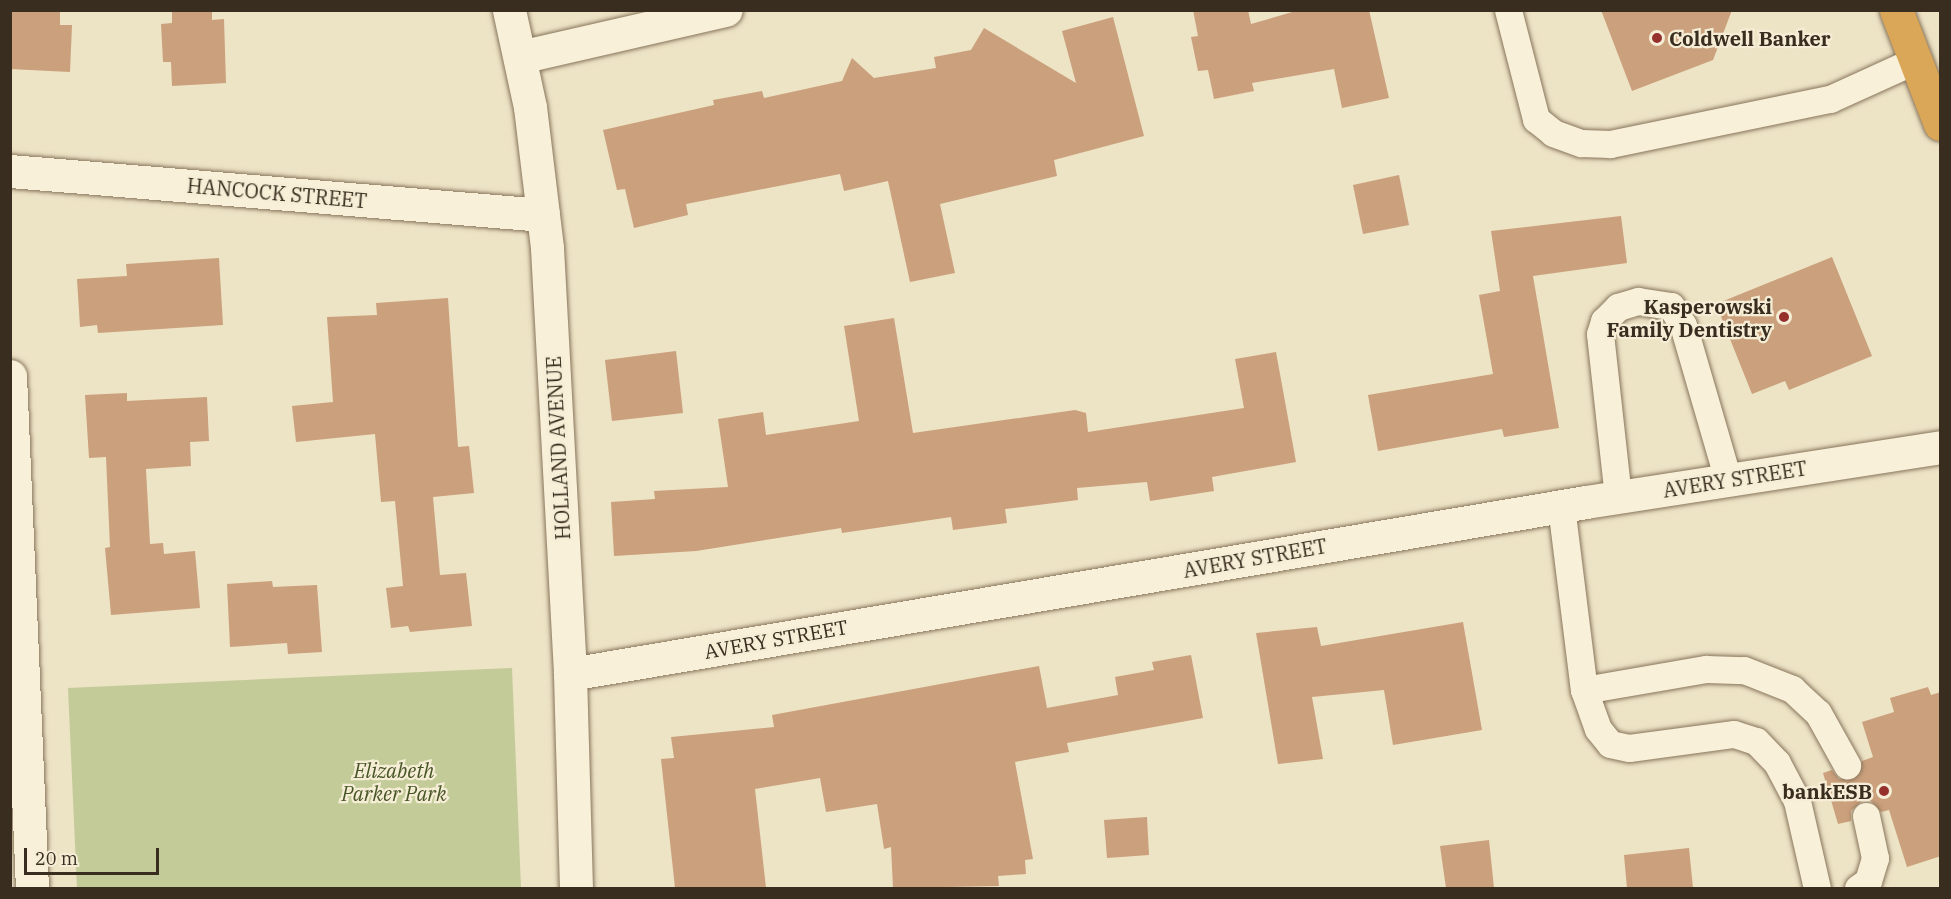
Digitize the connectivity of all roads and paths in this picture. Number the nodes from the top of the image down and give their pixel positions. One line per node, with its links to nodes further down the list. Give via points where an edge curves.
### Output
1 (509, 10): 5 (street, HOLLAND AVENUE)
2 (726, 10): 5 (street)
3 (1508, 10): 6 (lane, via 1536,119 1553,133 1581,143 1610,144 1830,99)
4 (1896, 10): 6 (highway)
5 (520, 57): 9 (street, HOLLAND AVENUE)
6 (1916, 60): 7 (highway)
7 (1941, 124)
8 (10, 171): 9 (street, HANCOCK STREET)
9 (543, 215): 15 (street, HOLLAND AVENUE)
10 (10, 376): 19 (street)
11 (1941, 447): 12 (street, AVERY STREET)
12 (1728, 480): 13 (street, AVERY STREET); 13 (lane, via 1683,325 1671,306 1638,301 1618,307 1604,321 1600,334)
13 (1618, 497): 14 (street, AVERY STREET)
14 (1561, 506): 15 (street, AVERY STREET); 16 (lane)
15 (570, 674): 20 (street, HOLLAND AVENUE)
16 (1584, 690): 17 (lane, via 1706,669 1744,670 1791,689 1818,713); 21 (lane, via 1598,729 1610,744 1629,748 1734,734 1756,741 1777,763 1797,801)
17 (1847, 765)
18 (1866, 816): 22 (lane, via 1875,858 1868,881)
19 (32, 888)
20 (576, 888)
21 (1817, 888)
22 (1858, 888)

